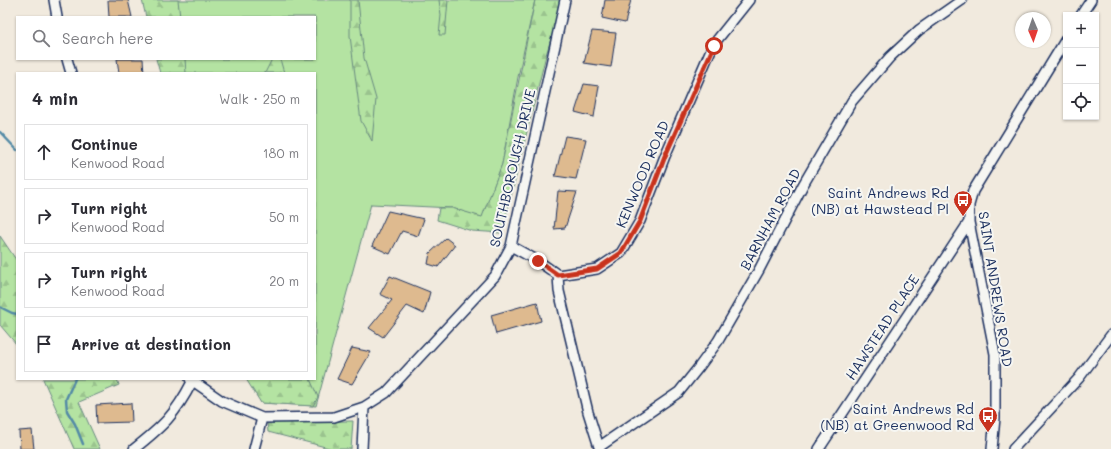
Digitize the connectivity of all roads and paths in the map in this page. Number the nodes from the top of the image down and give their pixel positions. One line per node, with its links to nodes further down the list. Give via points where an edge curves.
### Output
1 (54, 0): 7 (street)
2 (565, 0): 12 (street, SOUTHBOROUGH DRIVE)
3 (749, 0): 13 (street, KENWOOD ROAD, via 714,46 665,156 640,221 621,253 597,269)
4 (962, 0): 18 (street, BARNHAM ROAD, via 919,30 890,57 852,100 718,342 679,392)
5 (1090, 0): 6 (street)
6 (1083, 12)
7 (57, 16)
8 (1063, 44): 11 (street, SAINT ANDREWS ROAD, via 973,191 969,205)
9 (67, 60): 10 (street)
10 (71, 72)
11 (969, 222): 22 (street, HAWSTEAD PLACE); 23 (street, SAINT ANDREWS ROAD, via 995,354 995,418)
12 (511, 246): 13 (street); 16 (street, SOUTHBOROUGH DRIVE, via 490,282 386,393)
13 (558, 275): 18 (street, BARNHAM ROAD, via 560,299)
14 (1111, 335): 24 (street, via 1079,378)
15 (191, 380): 17 (street, via 222,401); 19 (street, via 172,416)
16 (364, 407): 17 (street, SOUTHBOROUGH DRIVE, via 334,418); 21 (street)
17 (262, 418): 20 (street)
18 (599, 448)
19 (134, 449)
20 (254, 449)
21 (362, 449)
22 (819, 449)
23 (992, 449)
24 (1013, 449)

